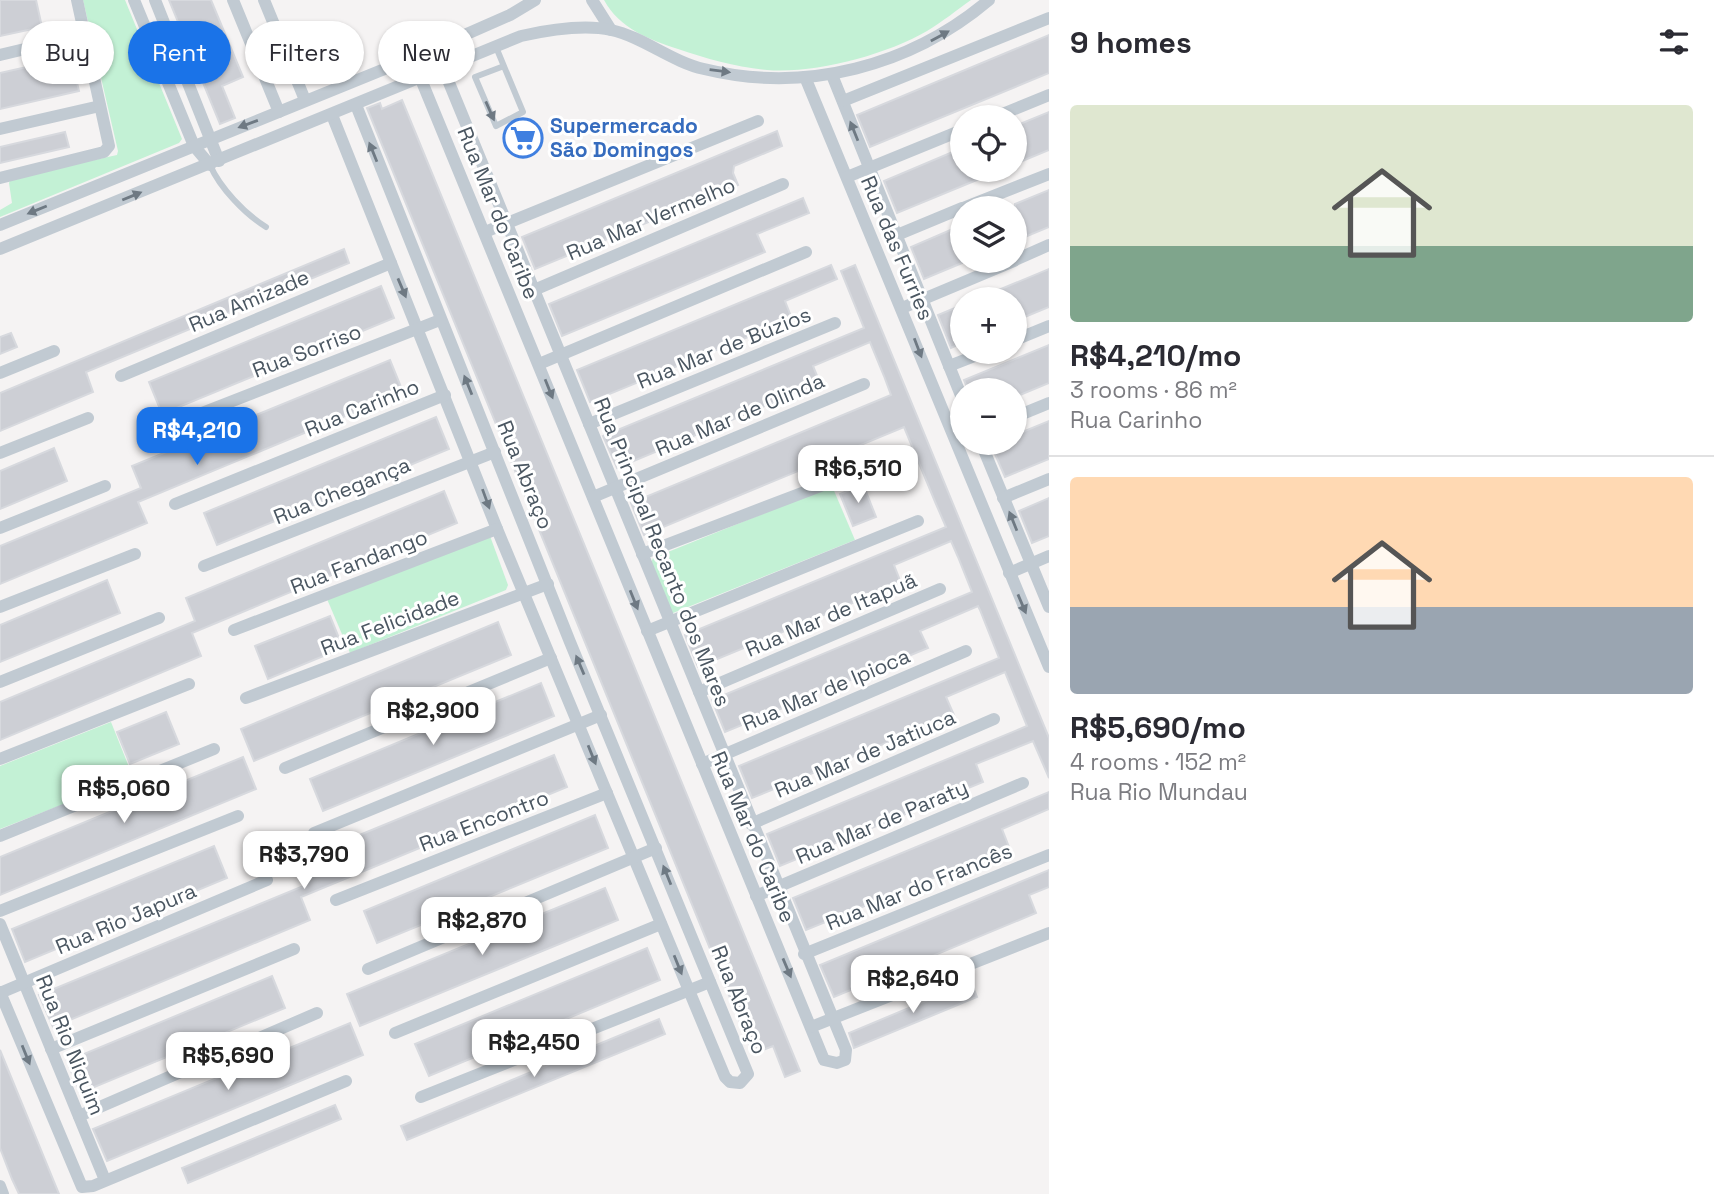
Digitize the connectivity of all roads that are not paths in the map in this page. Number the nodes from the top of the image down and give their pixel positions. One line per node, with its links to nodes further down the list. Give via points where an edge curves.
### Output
1 (77, 0): 10 (street)
2 (155, 0): 40 (street)
3 (233, 0): 12 (street)
4 (264, 0): 11 (street)
5 (535, 0): 29 (street, via 419,55)
6 (593, 0): 13 (street)
7 (989, 0): 19 (street, one-way to 7, via 879,64 920,47 961,24)
8 (138, 1): 41 (street)
9 (1049, 18): 28 (street)
10 (81, 21)
11 (272, 21)
12 (245, 30)
13 (611, 30): 14 (street, via 547,30); 20 (street, one-way to 20, via 704,69)
14 (495, 45): 16 (street); 18 (lane)
15 (21, 50): 17 (street)
16 (475, 54)
17 (0, 55)
18 (504, 66): 18 (lane, one-way to 18, via 475,78 496,126 523,112)
19 (832, 75): 20 (street); 28 (street)
20 (805, 77): 45 (street, Rua das Furries)
21 (95, 84): 32 (street)
22 (267, 84): 33 (street)
23 (298, 84): 29 (street)
24 (404, 84): 30 (street)
25 (423, 84): 37 (street, Rua Mar do Caribe)
26 (449, 84): 34 (street, Rua Principal Recanto dos Mares)
27 (1049, 95): 31 (street)
28 (841, 97): 43 (street, one-way to 28)
29 (305, 100): 33 (street)
30 (356, 105): 35 (street); 48 (street, Rua Abraço, one-way to 30)
31 (1024, 105)
32 (100, 106): 38 (street); 46 (street, via 109,146 104,152)
33 (279, 112): 40 (street, one-way to 40)
34 (461, 114): 37 (street); 52 (street, Rua Principal Recanto dos Mares)
35 (332, 115): 42 (street); 50 (street, Rua Abraço)
36 (758, 121): 52 (street)
37 (441, 124): 55 (street, Rua Mar do Caribe)
38 (0, 129)
39 (950, 135): 43 (street)
40 (212, 137): 41 (street); 42 (street)
41 (194, 146): 42 (street); 53 (street, one-way to 53)
42 (215, 163): 54 (lane, via 215,177); 58 (street, one-way to 42)
43 (869, 168): 45 (street); 56 (street)
44 (1049, 174): 49 (street)
45 (847, 177): 65 (street, Rua das Furries)
46 (0, 178)
47 (783, 184): 63 (street, Rua Mar Vermelho)
48 (388, 189): 50 (street); 66 (street, Rua Abraço)
49 (993, 196)
50 (365, 198): 61 (street, Rua Abraço)
51 (950, 213): 56 (street)
52 (506, 224): 55 (street); 63 (street, Rua Principal Recanto dos Mares)
53 (0, 225)
54 (266, 227)
55 (485, 232): 73 (street, Rua Mar do Caribe)
56 (897, 234): 64 (street)
57 (1049, 245): 60 (street)
58 (0, 249)
59 (806, 252): 72 (street)
60 (1027, 254)
61 (391, 263): 69 (street, Rua Abraço, one-way to 69); 77 (street, Rua Amizade)
62 (984, 273): 64 (street)
63 (534, 290): 72 (street, Rua Principal Recanto dos Mares)
64 (923, 300): 65 (street); 75 (street)
65 (902, 308): 84 (street, Rua das Furries, one-way to 84)
66 (440, 320): 69 (street, Rua Sorriso); 87 (street, Rua Abraço, one-way to 66)
67 (835, 323): 85 (street, Rua Mar de Búzios)
68 (1049, 326): 70 (street)
69 (419, 328): 80 (street, Rua Abraço); 86 (street, Rua Sorriso)
70 (1027, 335)
71 (54, 351): 76 (street)
72 (561, 354): 73 (street); 85 (street, Rua Principal Recanto dos Mares)
73 (539, 364): 96 (street, Rua Mar do Caribe, one-way to 96)
74 (954, 364): 75 (street)
75 (949, 366): 78 (street)
76 (0, 373)
77 (121, 376)
78 (954, 378)
79 (864, 384): 95 (street, Rua Mar de Olinda)
80 (445, 395): 92 (street, Rua Abraço); 98 (street, Rua Carinho)
81 (1049, 403): 82 (street)
82 (1027, 412)
83 (88, 418): 88 (street)
84 (950, 419)
85 (589, 424): 95 (street, Rua Principal Recanto dos Mares)
86 (148, 434)
87 (495, 452): 92 (street, Rua Chegança); 108 (street, Rua Abraço)
88 (0, 453)
89 (965, 455): 107 (street, Rua das Furries)
90 (986, 455): 97 (street)
91 (894, 458): 103 (street)
92 (472, 460): 101 (street, Rua Abraço, one-way to 101); 106 (street, Rua Chegança)
93 (1049, 479): 97 (street)
94 (105, 486): 100 (street)
95 (615, 489): 96 (street, Rua Mar de Olinda); 103 (street, Rua Principal Recanto dos Mares)
96 (593, 497): 116 (street, Rua Mar do Caribe, one-way to 116)
97 (1003, 498): 105 (street, one-way to 97)
98 (175, 504)
99 (918, 520): 114 (street)
100 (0, 528)
101 (498, 529): 110 (street, Rua Abraço); 115 (street, Rua Fandango)
102 (135, 554): 111 (street)
103 (642, 554): 114 (street, Rua Principal Recanto dos Mares)
104 (1049, 556): 105 (street)
105 (1030, 564): 107 (street); 112 (street)
106 (204, 566)
107 (1009, 573): 119 (street, Rua das Furries, one-way to 119)
108 (548, 584): 110 (street, Rua Felicidade); 124 (street, Rua Abraço, one-way to 108)
109 (940, 589): 122 (street, Rua Mar de Itapuã)
110 (524, 593): 118 (street, Rua Abraço); 123 (street, Rua Felicidade)
111 (0, 607)
112 (1049, 607)
113 (159, 618): 120 (street)
114 (670, 623): 116 (street); 122 (street, Rua Principal Recanto dos Mares)
115 (234, 630)
116 (647, 631): 130 (street, Rua Mar do Caribe)
117 (966, 652): 128 (street, Rua Mar de Ipioca)
118 (551, 658): 126 (street, Rua Abraço); 131 (street)
119 (1049, 667)
120 (0, 682)
121 (189, 684): 129 (street)
122 (699, 692): 128 (street, Rua Principal Recanto dos Mares)
123 (246, 698)
124 (601, 715): 126 (street); 138 (street, Rua Abraço)
125 (994, 719): 135 (street, Rua Mar de Jatiuca)
126 (580, 726): 133 (street, Rua Abraço, one-way to 133); 136 (street)
127 (214, 749): 137 (street)
128 (723, 754): 130 (street, Rua Mar de Ipioca); 135 (street, Rua Principal Recanto dos Mares)
129 (0, 759)
130 (702, 764): 143 (street, Rua Mar do Caribe)
131 (285, 768)
132 (1023, 782): 142 (street, Rua Mar de Paraty)
133 (607, 793): 140 (street, Rua Abraço); 144 (street, Rua Encontro)
134 (239, 816): 145 (street)
135 (751, 824): 142 (street, Rua Principal Recanto dos Mares)
136 (314, 833)
137 (0, 836)
138 (656, 848): 140 (street); 152 (street, Rua Abraço, one-way to 138)
139 (1049, 855): 150 (street, Rua Mar do Francês)
140 (635, 858): 147 (street, Rua Abraço); 151 (street)
141 (267, 880): 153 (street, Rua Rio Japura)
142 (777, 888): 143 (street, Rua Mar de Paraty); 150 (street, Rua Principal Recanto dos Mares)
143 (756, 896): 158 (street, Rua Mar do Caribe, one-way to 158)
144 (336, 900)
145 (0, 911)
146 (0, 924): 153 (street, Rua Rio Niquim)
147 (661, 924): 155 (street, Rua Abraço, one-way to 155); 159 (street)
148 (1049, 933): 157 (street)
149 (294, 949): 160 (street)
150 (804, 954): 157 (street, Rua Principal Recanto dos Mares)
151 (368, 969)
152 (710, 982): 155 (street); 155 (street, Rua Abraço, via 748,1074 740,1083 725,1077)
153 (24, 984): 154 (street, Rua Rio Japura); 160 (street, Rua Rio Niquim)
154 (0, 992): 165 (street, one-way to 165, via 79,1186)
155 (688, 992): 163 (street)
156 (317, 1013): 164 (street)
157 (832, 1019): 158 (street); 161 (street, Rua Principal Recanto dos Mares)
158 (811, 1027): 161 (street, Rua Mar do Caribe, via 827,1063 845,1060)
159 (395, 1033)
160 (51, 1049): 164 (street, Rua Rio Niquim)
161 (846, 1050)
162 (346, 1081): 165 (street)
163 (421, 1097)
164 (79, 1116): 165 (street, Rua Rio Niquim)
165 (105, 1180)
166 (0, 1186): 167 (street)
167 (3, 1194)

